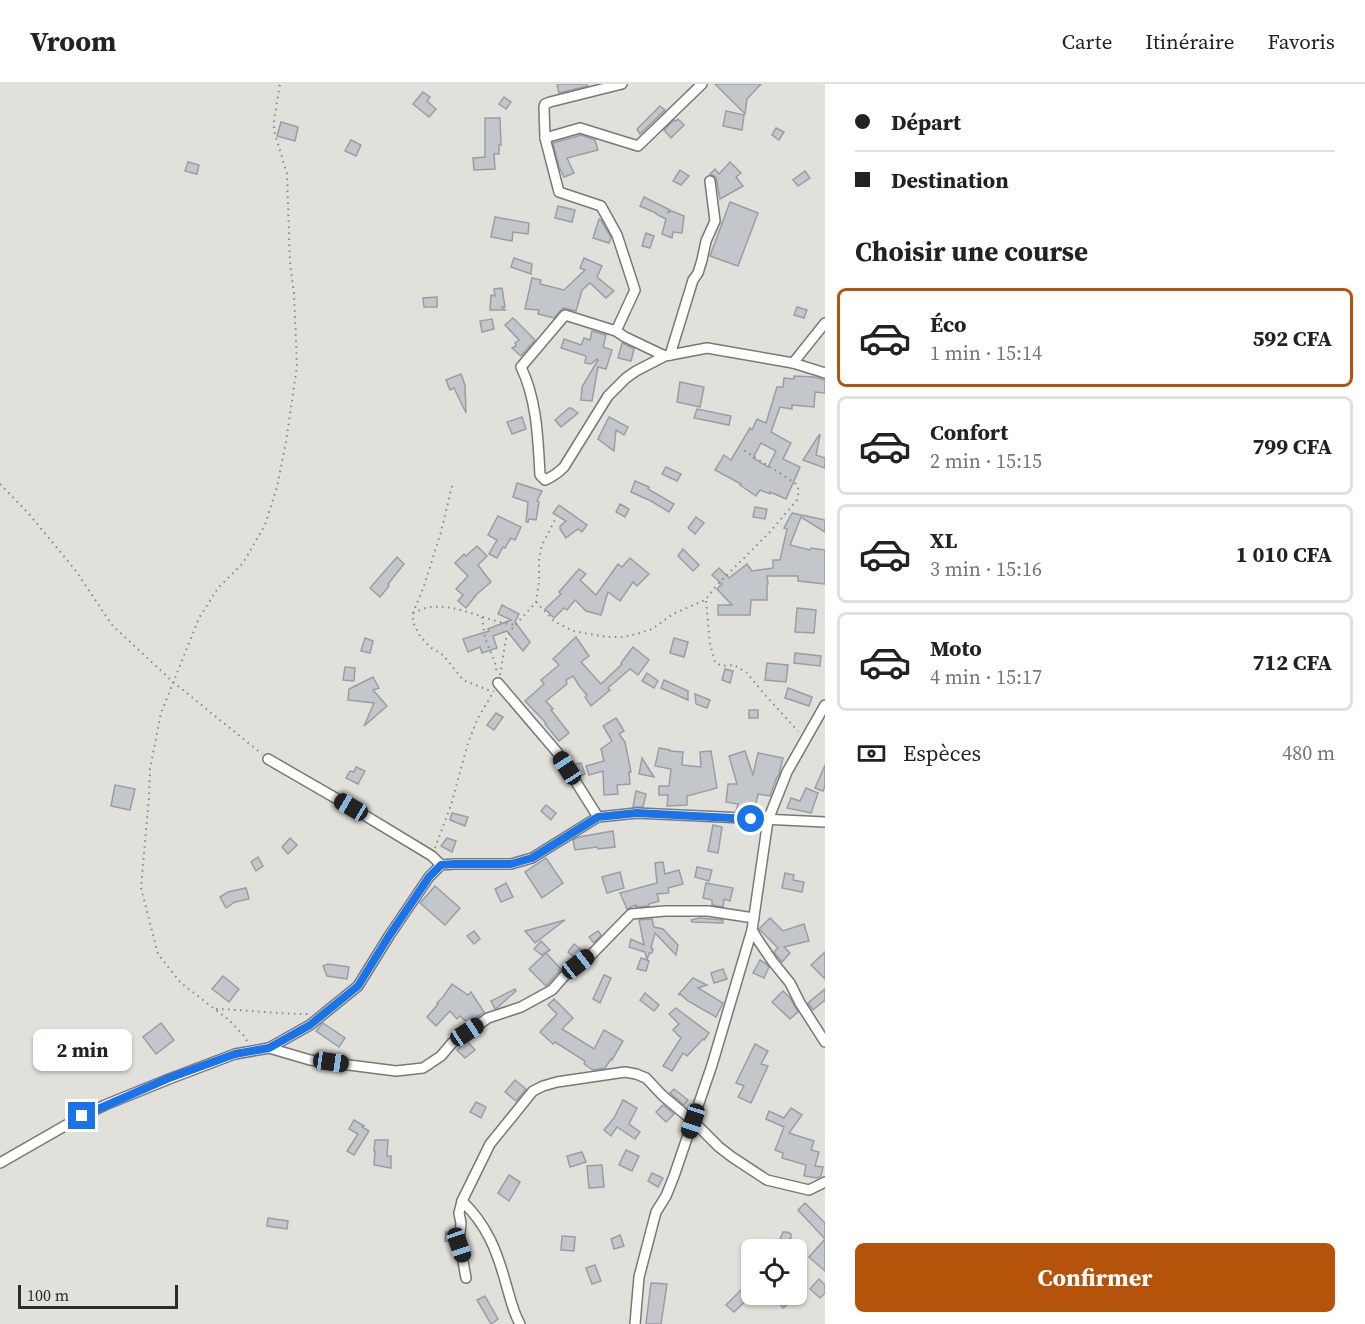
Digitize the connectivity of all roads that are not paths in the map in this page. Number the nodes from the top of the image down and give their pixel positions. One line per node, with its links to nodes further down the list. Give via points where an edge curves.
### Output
1 (622, 84): 3 (street, via 545,104)
2 (702, 84): 3 (street, via 638,146 580,128)
3 (545, 138): 6 (street, via 559,192 601,206 617,235 635,290)
4 (710, 181): 7 (street, via 715,221)
5 (825, 323): 8 (street)
6 (616, 331): 7 (street); 7 (street, via 565,315 521,367 536,422 540,475 545,480 564,467 602,403 616,387 636,371)
7 (668, 356): 8 (street, via 707,348)
8 (793, 363): 9 (street)
9 (825, 372)
10 (498, 683): 13 (street, via 557,752)
11 (825, 705): 14 (street, via 787,772)
12 (268, 759): 16 (street)
13 (598, 817): 14 (street, via 637,813); 16 (street, via 532,858 511,864)
14 (768, 820): 15 (street); 17 (street)
15 (825, 822)
16 (441, 865): 20 (street, via 429,877 358,986 310,1025)
17 (754, 918): 18 (street); 20 (street, via 708,911 631,914 552,990 488,1018 423,1068 396,1071 310,1060)
18 (753, 930): 19 (street); 21 (street)
19 (825, 1042)
20 (269, 1048): 22 (street, via 235,1054 89,1112)
21 (693, 1121): 23 (street, via 725,1152 767,1180 809,1190); 24 (street, via 646,1078 636,1074 625,1072 543,1086 533,1091 490,1144); 27 (street, via 666,1196 656,1212 639,1277)
22 (0, 1163)
23 (825, 1182)
24 (462, 1201): 25 (street, via 459,1245); 26 (street, via 489,1235)
25 (465, 1278)
26 (520, 1324)
27 (635, 1324)

